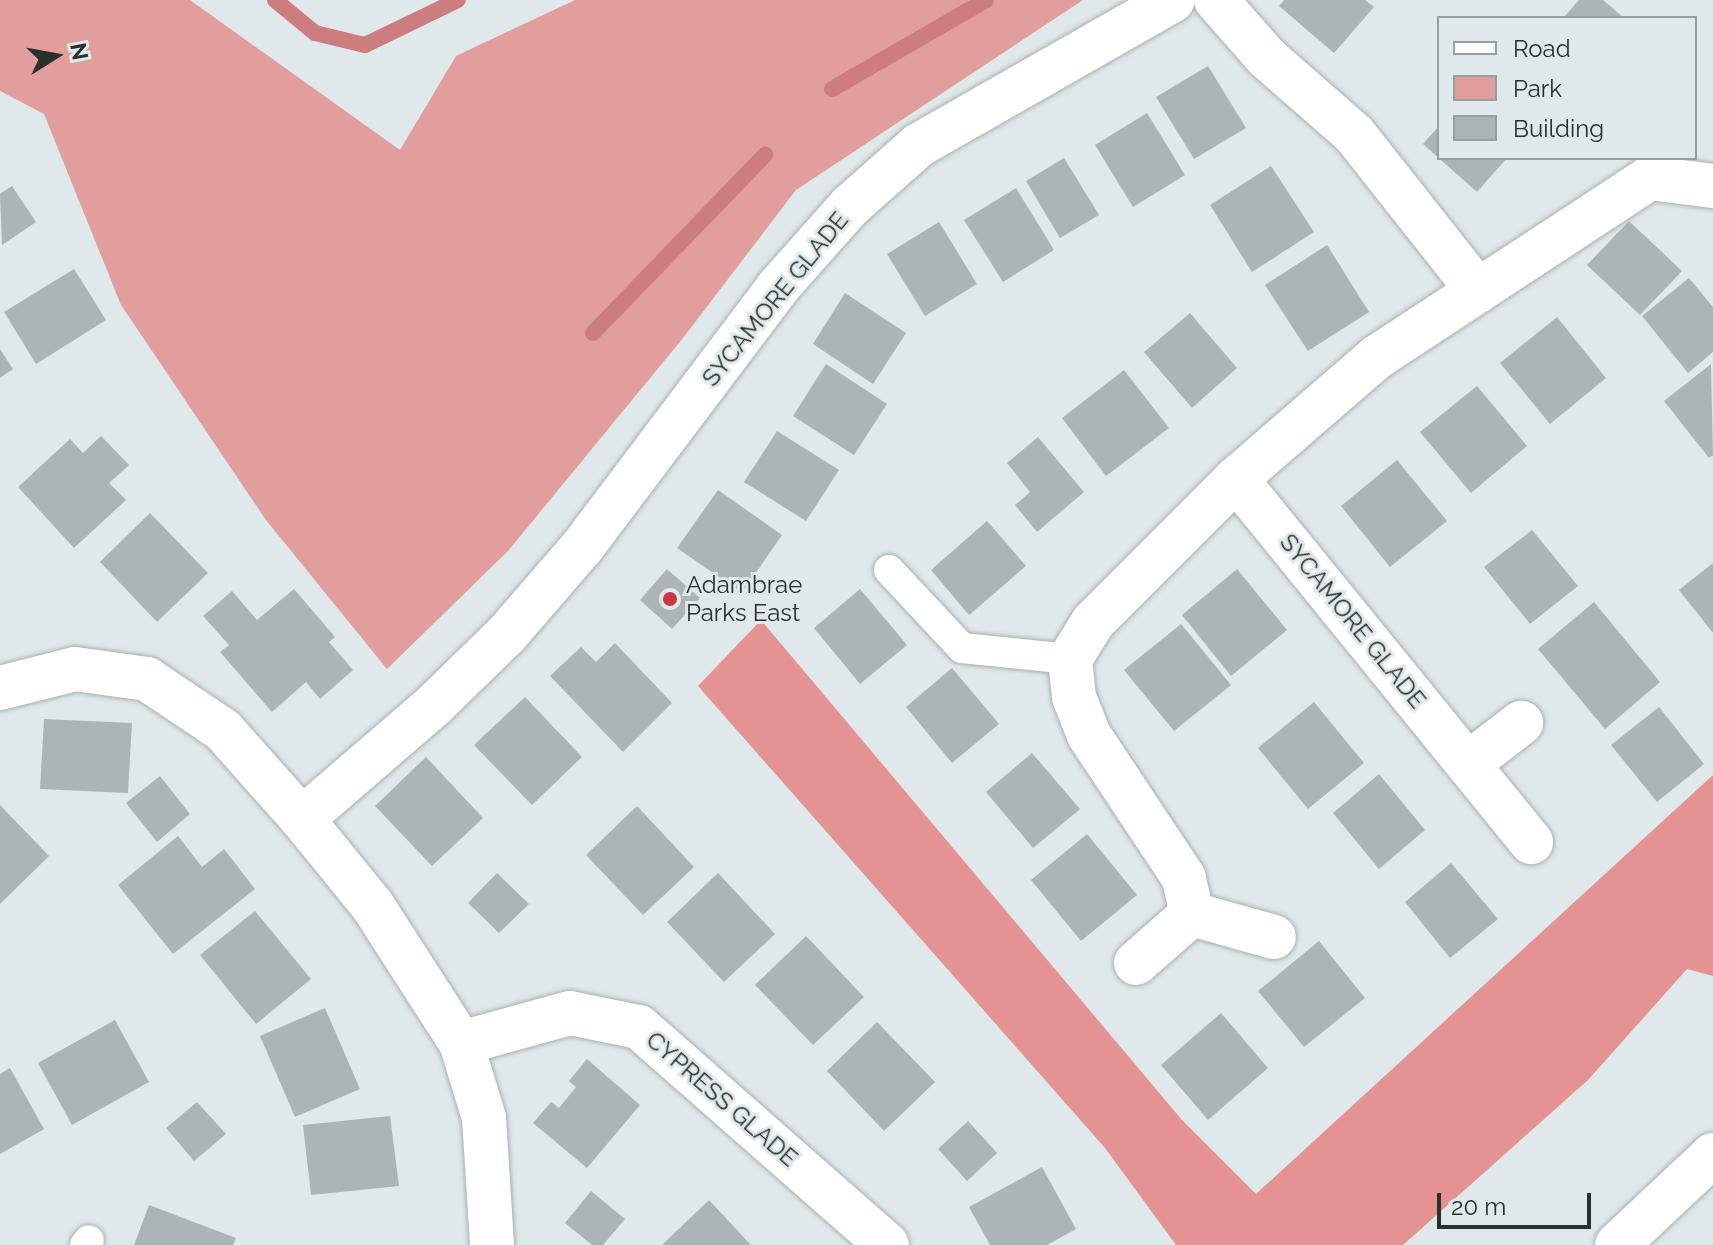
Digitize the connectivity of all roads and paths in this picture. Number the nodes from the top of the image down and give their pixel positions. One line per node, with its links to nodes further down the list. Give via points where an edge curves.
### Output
1 (1173, 0): 11 (street, SYCAMORE GLADE, via 919,145 850,206 778,287 583,546 507,634)
2 (1216, 0): 4 (street, via 1266,57 1354,134)
3 (1713, 186): 4 (street, via 1649,178)
4 (1478, 291): 5 (street, via 1377,357)
5 (1236, 479): 7 (street, via 1093,622); 10 (street, SYCAMORE GLADE)
6 (889, 570): 7 (lane, via 962,648)
7 (1070, 659): 13 (street, via 1074,697 1089,735 1184,878)
8 (1, 684): 11 (street, via 75,669 147,679 223,730)
9 (1521, 723): 10 (street)
10 (1469, 763): 12 (street, SYCAMORE GLADE)
11 (302, 819): 16 (street, via 372,905)
12 (1531, 842)
13 (1192, 914): 14 (street); 15 (street)
14 (1274, 937)
15 (1136, 963)
16 (461, 1043): 18 (street, CYPRESS GLADE, via 570,1013 639,1027); 19 (street, via 484,1118)
17 (1713, 1155): 20 (street)
18 (871, 1240)
19 (492, 1245)
20 (1617, 1245)

